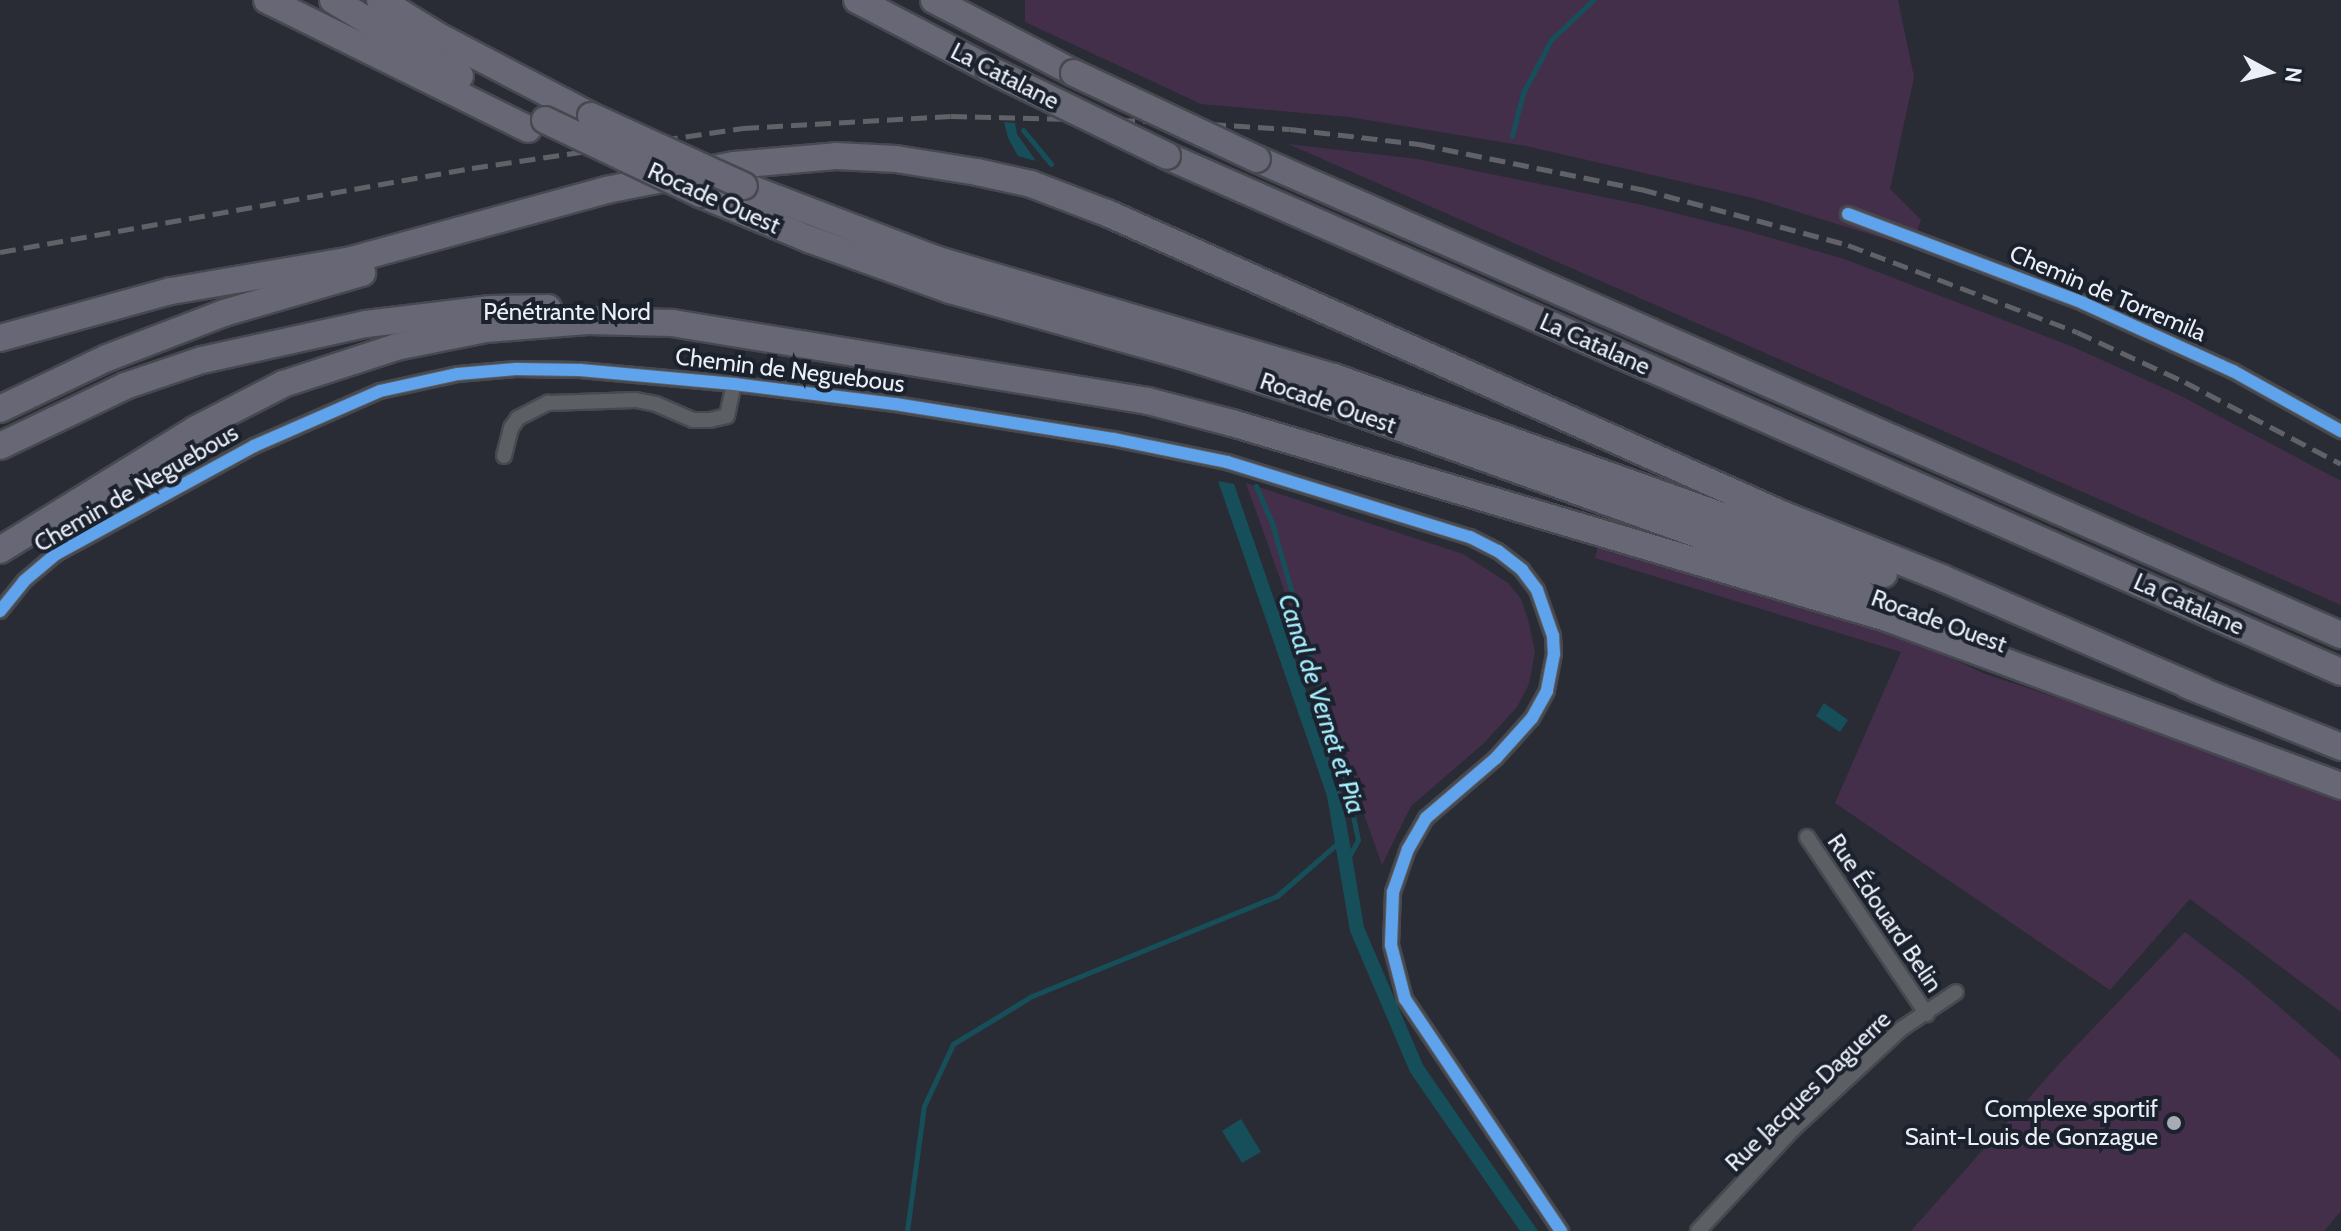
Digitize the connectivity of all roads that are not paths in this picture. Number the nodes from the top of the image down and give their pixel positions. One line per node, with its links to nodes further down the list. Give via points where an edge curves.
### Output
1 (267, 0): 8 (highway)
2 (333, 0): 8 (highway, Rocade Ouest)
3 (380, 0): 7 (highway, Rocade Ouest)
4 (403, 0): 7 (highway)
5 (857, 0): 23 (highway, La Catalane, bridge, via 1167,156)
6 (934, 0): 22 (highway, La Catalane, bridge, via 1257,159)
7 (542, 92): 24 (highway, Rocade Ouest, bridge, via 744,186 938,260 1334,377)
8 (536, 125): 9 (highway, Rocade Ouest, bridge)
9 (690, 190): 11 (highway, via 606,190 347,261 171,291); 14 (highway, via 618,193 224,313 107,358); 24 (highway, via 762,161 836,156 896,159 1031,184 1107,213 1786,516); 26 (highway, Rocade Ouest, via 950,290 1182,355 1578,489)
10 (1848, 214): 15 (street, Chemin de Torremila, via 2083,303 2233,371)
11 (0, 338)
12 (734, 384): 17 (street, via 727,416 710,420 693,420 636,400 548,403 518,418); 21 (street, Chemin de Neguebous, via 516,369 458,374 380,391 254,446 56,554); 31 (street, Chemin de Neguebous, via 910,406 1227,462 1470,537 1522,570 1537,590 1553,636 1547,691 1532,718 1496,758 1426,818 1393,892 1391,945 1405,999)
13 (1148, 401): 16 (highway, Pénétrante Nord, via 952,359 674,313 490,309 366,324 202,360 125,386); 18 (highway, via 672,323 588,321 486,329 396,347 283,384 194,430); 27 (highway, via 1887,618)
14 (0, 409)
15 (2341, 431)
16 (0, 446)
17 (504, 456)
18 (46, 524): 19 (highway); 20 (highway)
19 (0, 550)
20 (0, 560)
21 (0, 611)
22 (2341, 635)
23 (2341, 672)
24 (2203, 691): 25 (highway)
25 (2341, 747)
26 (2341, 773)
27 (2341, 786)
28 (1807, 837): 30 (street, Rue Édouard Belin)
29 (1956, 992): 30 (street, Rue Jacques Daguerre)
30 (1927, 1014): 32 (street, Rue Jacques Daguerre, via 1901,1029 1793,1129)
31 (1561, 1231)
32 (1698, 1231)

